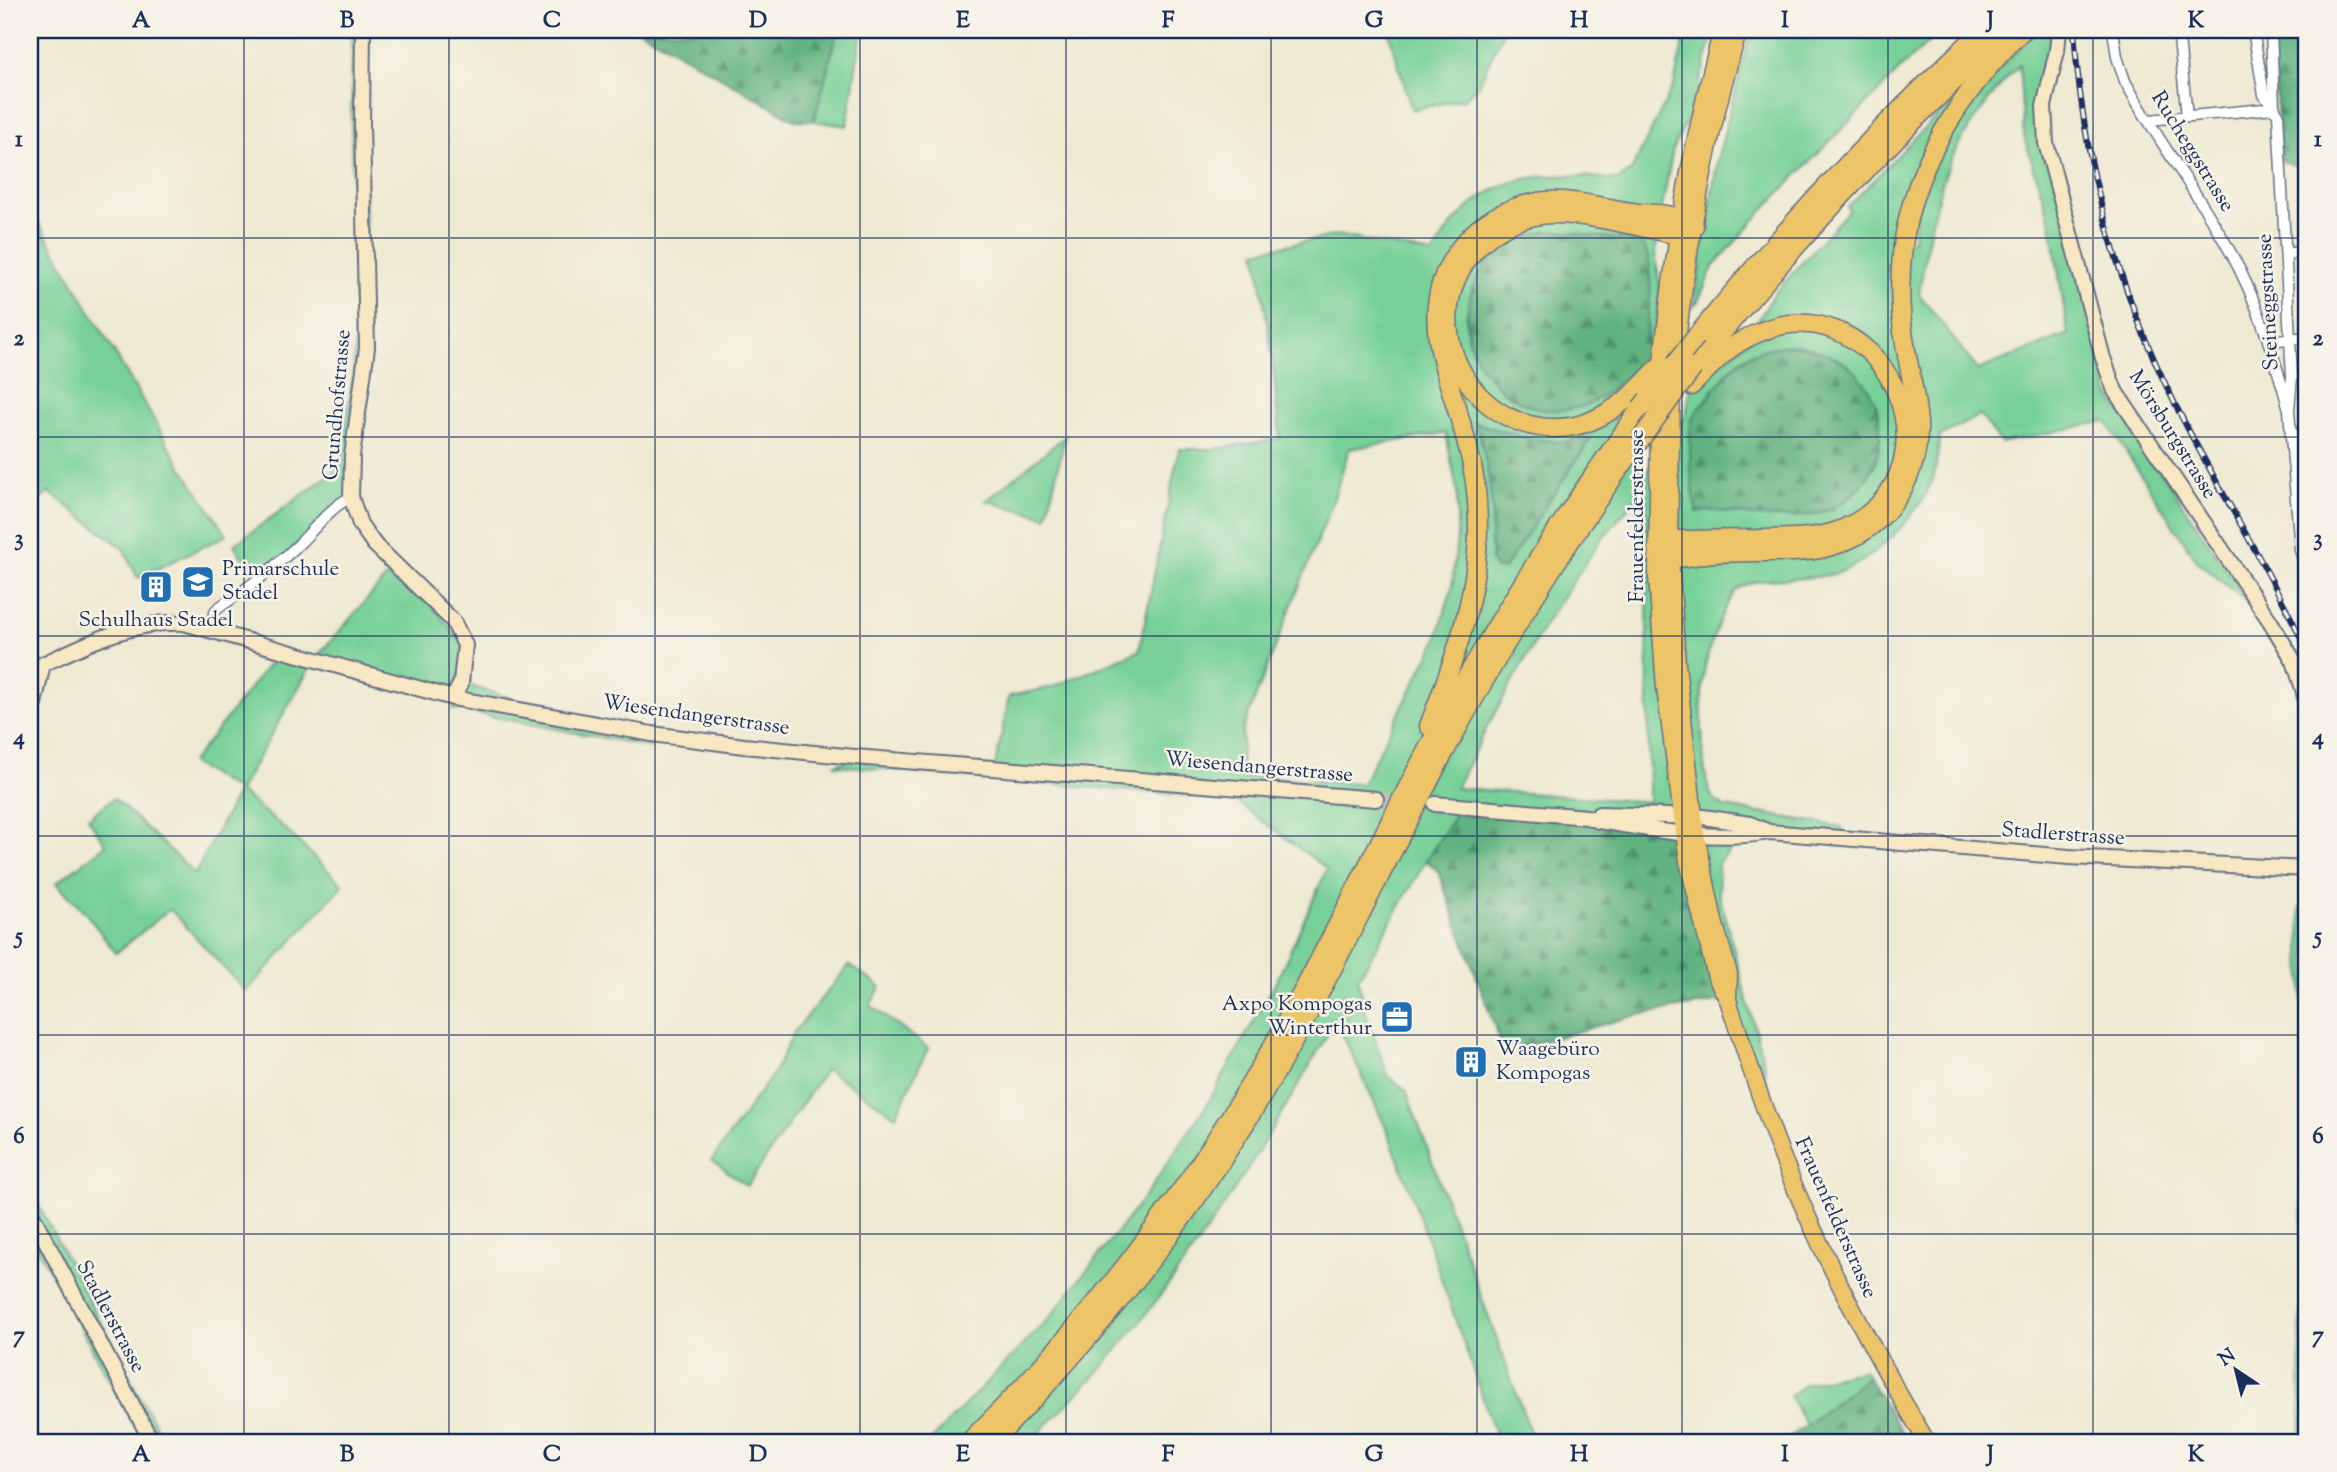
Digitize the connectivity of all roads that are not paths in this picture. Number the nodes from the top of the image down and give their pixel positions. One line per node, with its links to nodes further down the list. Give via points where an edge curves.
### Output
1 (363, 30): 28 (main road, Grundhofstrasse, via 367,348)
2 (1722, 30): 15 (main road, Frauenfelderstrasse, via 1699,113)
3 (1739, 30): 15 (main road, Frauenfelderstrasse)
4 (1983, 30): 18 (highway, via 1834,177)
5 (2009, 30): 22 (highway, via 1834,203 1775,268)
6 (2023, 30): 29 (highway, via 1980,77 1948,122 1910,211 1900,304 1918,433 1912,467 1897,499 1867,529 1826,548)
7 (2059, 30): 34 (main road, Mörsburgstrasse, via 2044,106 2046,143 2103,358 2115,391 2297,667)
8 (2113, 30): 14 (street, Rucheggstrasse, via 2122,73)
9 (2178, 30): 13 (street)
10 (2253, 30): 12 (street, via 2264,95)
11 (2271, 30): 12 (street, Steineggstrasse)
12 (2274, 108): 13 (street); 17 (street, Steineggstrasse)
13 (2187, 117): 14 (street)
14 (2149, 120): 21 (street, Rucheggstrasse, via 2232,255)
15 (1684, 226): 18 (highway, bridge, via 1563,214 1524,218 1498,230 1465,263 1452,294 1448,327 1457,364 1474,390 1505,415 1536,426 1574,426 1606,414 1643,385); 29 (main road, Frauenfelderstrasse, via 1665,328 1660,398); 36 (highway, via 1661,214 1564,201 1530,204 1507,211 1478,229 1445,273 1437,304 1437,339 1473,467 1477,555 1460,641)
16 (2307, 251): 17 (street)
17 (2286, 254): 20 (street, Steineggstrasse)
18 (1697, 329): 36 (highway, bridge, via 1524,582)
19 (2307, 337): 20 (street)
20 (2290, 340): 21 (street); 23 (street, Steineggstrasse)
21 (2268, 341): 23 (street, Rucheggstrasse)
22 (1692, 377): 29 (highway, via 1763,330 1793,324 1829,329 1862,346 1890,376 1903,408 1904,451 1895,478 1878,503 1835,532); 47 (highway, bridge, via 1640,440 1539,587 1444,753 1304,1023 1224,1157 1119,1301)
23 (2289, 410): 25 (street, Steineggstrasse)
24 (2307, 431): 25 (street)
25 (2292, 437): 27 (street, Steineggstrasse)
26 (2307, 492): 27 (street)
27 (2296, 496): 30 (street, Steineggstrasse, via 2300,550)
28 (351, 498): 31 (street, via 336,505 258,581 216,610); 33 (main road, Grundhofstrasse, via 360,524 374,544 453,621 465,645 461,682)
29 (1665, 549): 39 (main road, Frauenfelderstrasse, via 1661,647)
30 (2307, 571)
31 (209, 628): 32 (main road, Wiesendangerstrasse, via 171,622 137,625); 33 (main road, Wiesendangerstrasse)
32 (37, 667): 35 (main road)
33 (453, 698): 37 (main road, Wiesendangerstrasse, via 744,746)
34 (2307, 716)
35 (30, 721)
36 (1406, 789): 46 (highway, via 1272,1047 1194,1172 1081,1322)
37 (1376, 799)
38 (1435, 804): 40 (main road)
39 (1688, 816): 40 (main road); 41 (main road, via 1750,824); 42 (main road, Frauenfelderstrasse)
40 (1587, 817): 42 (main road)
41 (1769, 832): 42 (main road); 43 (main road, Stadlerstrasse, via 2069,857)
42 (1690, 834): 48 (main road, Frauenfelderstrasse, via 1729,974 1728,1000 1784,1161 1839,1285)
43 (2307, 869)
44 (30, 1211): 45 (main road, Stadlerstrasse)
45 (152, 1442)
46 (969, 1442)
47 (992, 1442)
48 (1927, 1442)

